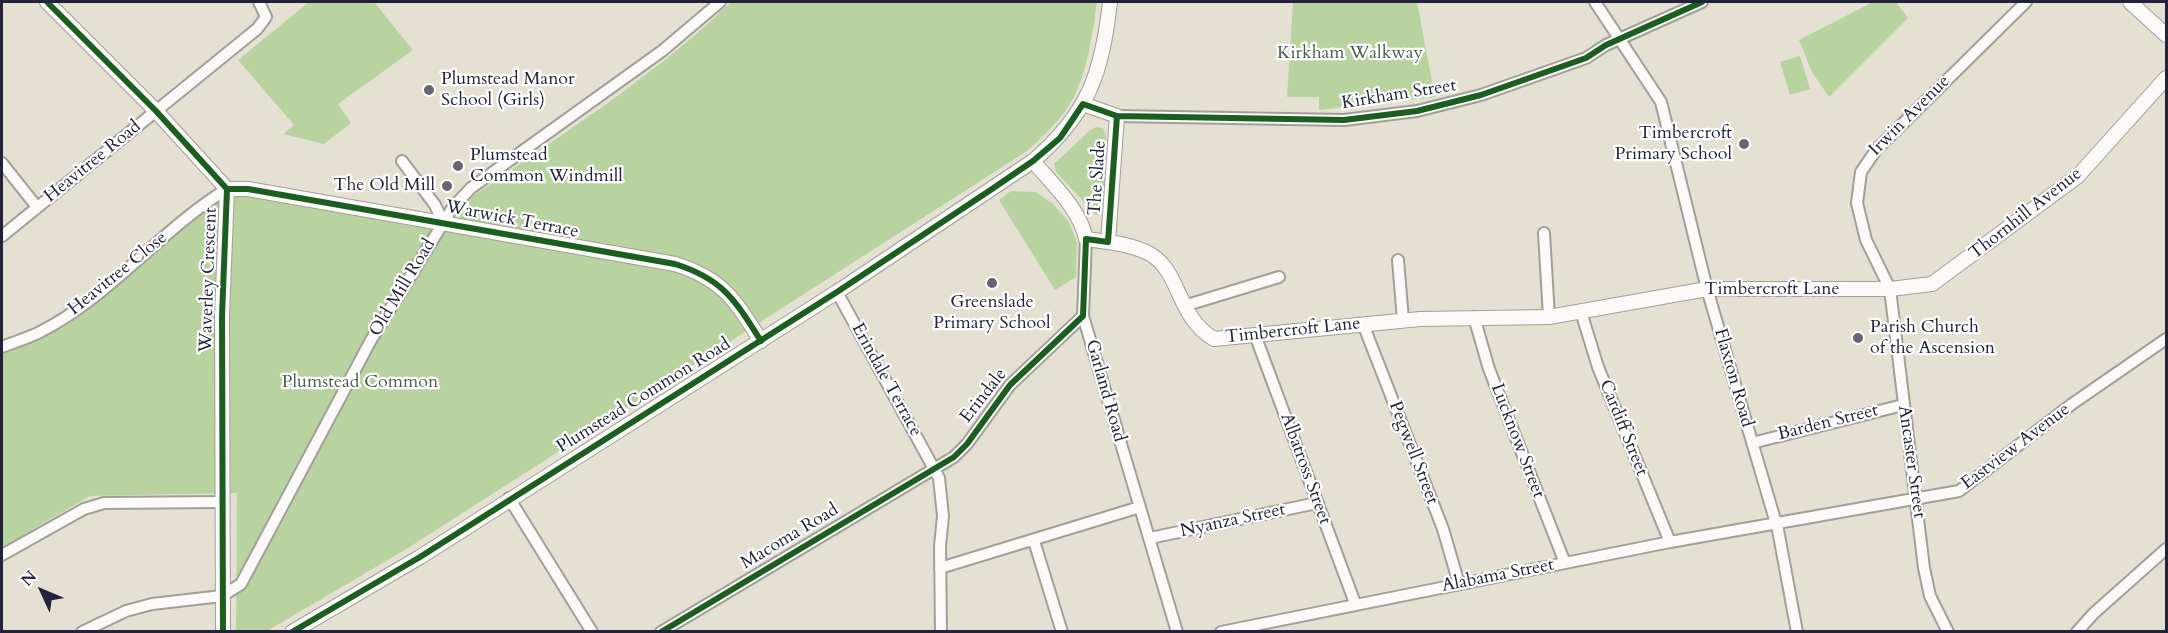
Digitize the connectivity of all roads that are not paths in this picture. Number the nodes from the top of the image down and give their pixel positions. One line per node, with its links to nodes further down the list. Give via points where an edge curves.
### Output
1 (47, 2): 13 (street, Waverley Crescent)
2 (259, 2): 13 (street, Heavitree Road, via 267,17 257,29)
3 (720, 2): 20 (street, Old Mill Road, via 654,57 471,188)
4 (1110, 2): 12 (street, via 1097,74)
5 (1595, 2): 10 (street, Flaxton Road)
6 (1702, 2): 10 (street, Kirkham Street)
7 (2026, 2): 28 (street, Irwin Avenue, via 1876,150 1861,172 1857,203 1861,223)
8 (2130, 2): 9 (street)
9 (2166, 35)
10 (1621, 39): 14 (street, Kirkham Street, via 1586,58 1481,95 1389,116 1344,120); 27 (street, Flaxton Road, via 1661,102)
11 (2166, 78): 28 (street, Thornhill Avenue, via 2070,183 1942,279 1922,286)
12 (1083, 104): 14 (street, Kirkham Street); 16 (street, Plumstead Common Road, via 1060,138)
13 (156, 111): 18 (street, Waverley Crescent); 19 (street, Heavitree Road)
14 (1118, 116): 24 (street, The Slade)
15 (402, 161): 20 (street)
16 (1034, 161): 23 (street, Garland Road, via 1076,212); 29 (street, Plumstead Common Road)
17 (2, 163): 19 (street)
18 (227, 189): 20 (street, Warwick Terrace, via 248,189); 40 (street, Heavitree Close, via 184,219 68,316 39,333); 46 (street, Waverley Crescent)
19 (38, 207): 22 (street, Heavitree Road)
20 (443, 222): 39 (street, Warwick Terrace, via 701,272 734,300); 58 (street, Old Mill Road, via 371,340 241,584)
21 (1544, 233): 34 (street)
22 (2, 236)
23 (1086, 239): 24 (street, Timbercroft Lane); 32 (street, Garland Road)
24 (1108, 242): 30 (street, Timbercroft Lane, via 1149,254 1161,262)
25 (1398, 260): 35 (street)
26 (1279, 277): 30 (street)
27 (1707, 289): 28 (street, Timbercroft Lane); 31 (street, Timbercroft Lane); 42 (street, Flaxton Road)
28 (1890, 289): 41 (street, Ancaster Street)
29 (837, 292): 39 (street, Plumstead Common Road); 43 (street, Erindale Terrace)
30 (1184, 306): 37 (street, Timbercroft Lane, via 1191,321 1214,339)
31 (1581, 312): 34 (street, Timbercroft Lane); 52 (street, Cardiff Street, via 1598,367)
32 (1083, 316): 43 (street, Erindale, via 1010,385 961,452); 48 (street, Garland Road)
33 (1474, 317): 34 (street, Timbercroft Lane); 35 (street, Timbercroft Lane); 55 (street, Lucknow Street, via 1489,369)
34 (1549, 317)
35 (1403, 320): 36 (street, Timbercroft Lane)
36 (1363, 324): 37 (street, Timbercroft Lane); 57 (street, Pegwell Street, via 1443,529)
37 (1255, 335): 47 (street, Albatross Street)
38 (2166, 339): 45 (street, Eastview Avenue, via 1964,487)
39 (760, 341): 44 (street, Plumstead Common Road)
40 (2, 347)
41 (1903, 405): 42 (street, Barden Street); 45 (street, Ancaster Street)
42 (1752, 443): 49 (street, Flaxton Road)
43 (934, 468): 56 (street, via 942,492); 64 (street, Macoma Road)
44 (509, 498): 62 (street, Plumstead Common Road); 63 (street)
45 (1916, 498): 49 (street, Eastview Avenue); 70 (street, Ancaster Street, via 1930,596)
46 (221, 502): 54 (street, via 104,503 84,509); 58 (street, Waverley Crescent)
47 (1317, 503): 50 (street, Nyanza Street); 59 (street, Albatross Street)
48 (1140, 507): 50 (street, Garland Road); 51 (street)
49 (1776, 523): 52 (street, Alabama Street); 69 (street, Flaxton Road)
50 (1150, 538): 67 (street, Garland Road)
51 (1034, 541): 56 (street); 66 (street)
52 (1670, 542): 55 (street, Alabama Street)
53 (2166, 549): 71 (street)
54 (2, 555)
55 (1565, 563): 57 (street, Alabama Street)
56 (940, 568): 65 (street)
57 (1459, 584): 59 (street, Alabama Street)
58 (222, 596): 60 (street, via 152,604 126,611); 61 (street, Waverley Crescent)
59 (1355, 603): 68 (street, Alabama Street)
60 (82, 632)
61 (223, 632)
62 (292, 632)
63 (592, 632)
64 (661, 632)
65 (941, 632)
66 (1062, 632)
67 (1178, 632)
68 (1221, 632)
69 (1797, 632)
70 (1948, 632)
71 (2077, 632)

